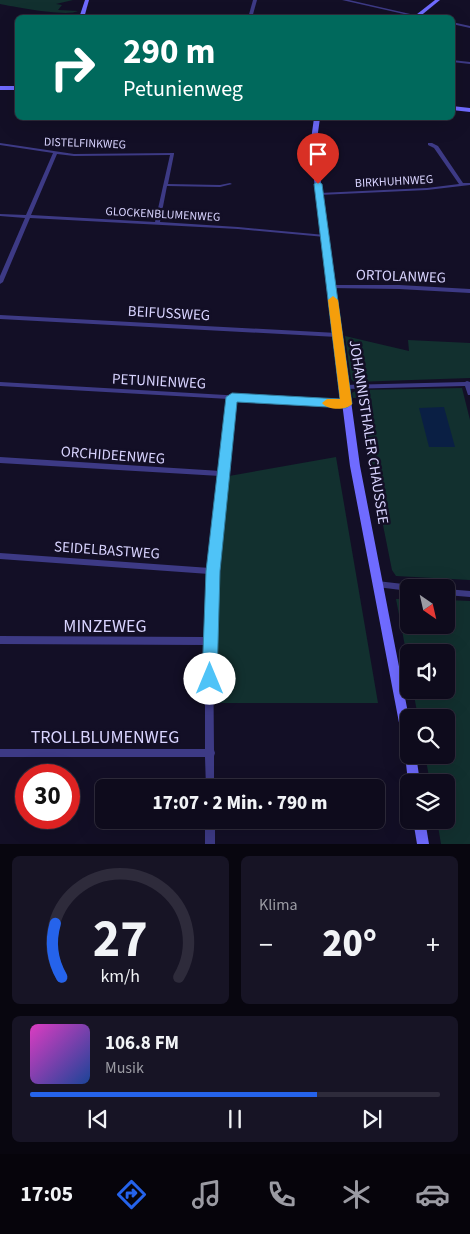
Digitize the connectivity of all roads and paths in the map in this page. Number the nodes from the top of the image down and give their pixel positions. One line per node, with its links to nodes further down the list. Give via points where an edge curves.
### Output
1 (255, 0): 7 (street)
2 (344, 0): 8 (street)
3 (438, 0): 9 (street)
4 (446, 0): 10 (street)
5 (88, 2): 6 (street)
6 (84, 15)
7 (251, 15)
8 (411, 15)
9 (422, 15)
10 (423, 15)
11 (455, 24): 12 (street)
12 (470, 27)
13 (455, 61): 14 (street)
14 (470, 63)
15 (0, 88): 16 (main road)
16 (15, 88)
17 (0, 92): 18 (street)
18 (15, 93)
19 (455, 104): 20 (street)
20 (470, 105)
21 (455, 108): 22 (street)
22 (470, 110)
23 (317, 120): 31 (street, JOHANNISTHALER CHAUSSEE, via 313,147)
24 (0, 144): 26 (street, DISTELFINKWEG)
25 (430, 144): 30 (street)
26 (55, 154): 27 (street, DISTELFINKWEG, via 170,154 173,155); 33 (street)
27 (166, 184): 28 (street); 34 (street)
28 (230, 184)
29 (470, 184): 30 (street, BIRKHUHNWEG)
30 (462, 185): 31 (street, BIRKHUHNWEG)
31 (319, 194): 35 (street, JOHANNISTHALER CHAUSSEE)
32 (0, 215): 33 (street, GLOCKENBLUMENWEG)
33 (28, 216): 34 (street, GLOCKENBLUMENWEG); 36 (street)
34 (157, 224): 35 (street, GLOCKENBLUMENWEG)
35 (325, 236): 37 (street, JOHANNISTHALER CHAUSSEE)
36 (0, 282)
37 (331, 286): 38 (street, ORTOLANWEG); 40 (street, JOHANNISTHALER CHAUSSEE)
38 (470, 291)
39 (0, 317): 40 (street, BEIFUSSWEG)
40 (337, 335): 43 (street, JOHANNISTHALER CHAUSSEE)
41 (0, 384): 45 (street, PETUNIENWEG)
42 (468, 384): 43 (street); 44 (street)
43 (344, 387): 46 (street, JOHANNISTHALER CHAUSSEE)
44 (470, 393)
45 (232, 397): 46 (street, PETUNIENWEG); 48 (street)
46 (346, 404): 51 (street, JOHANNISTHALER CHAUSSEE)
47 (0, 460): 48 (street, ORCHIDEENWEG)
48 (224, 474): 50 (street)
49 (0, 556): 50 (street, SEIDELBASTWEG)
50 (213, 571): 56 (street)
51 (377, 584): 52 (street); 57 (street, JOHANNISTHALER CHAUSSEE)
52 (400, 587)
53 (455, 593): 54 (street)
54 (470, 594)
55 (0, 640): 56 (street, MINZEWEG)
56 (209, 641): 59 (street)
57 (401, 709)
58 (0, 753): 59 (street, TROLLBLUMENWEG)
59 (210, 753): 60 (street)
60 (210, 779)
61 (210, 829): 63 (street)
62 (421, 829): 64 (street)
63 (210, 844)
64 (423, 844)

